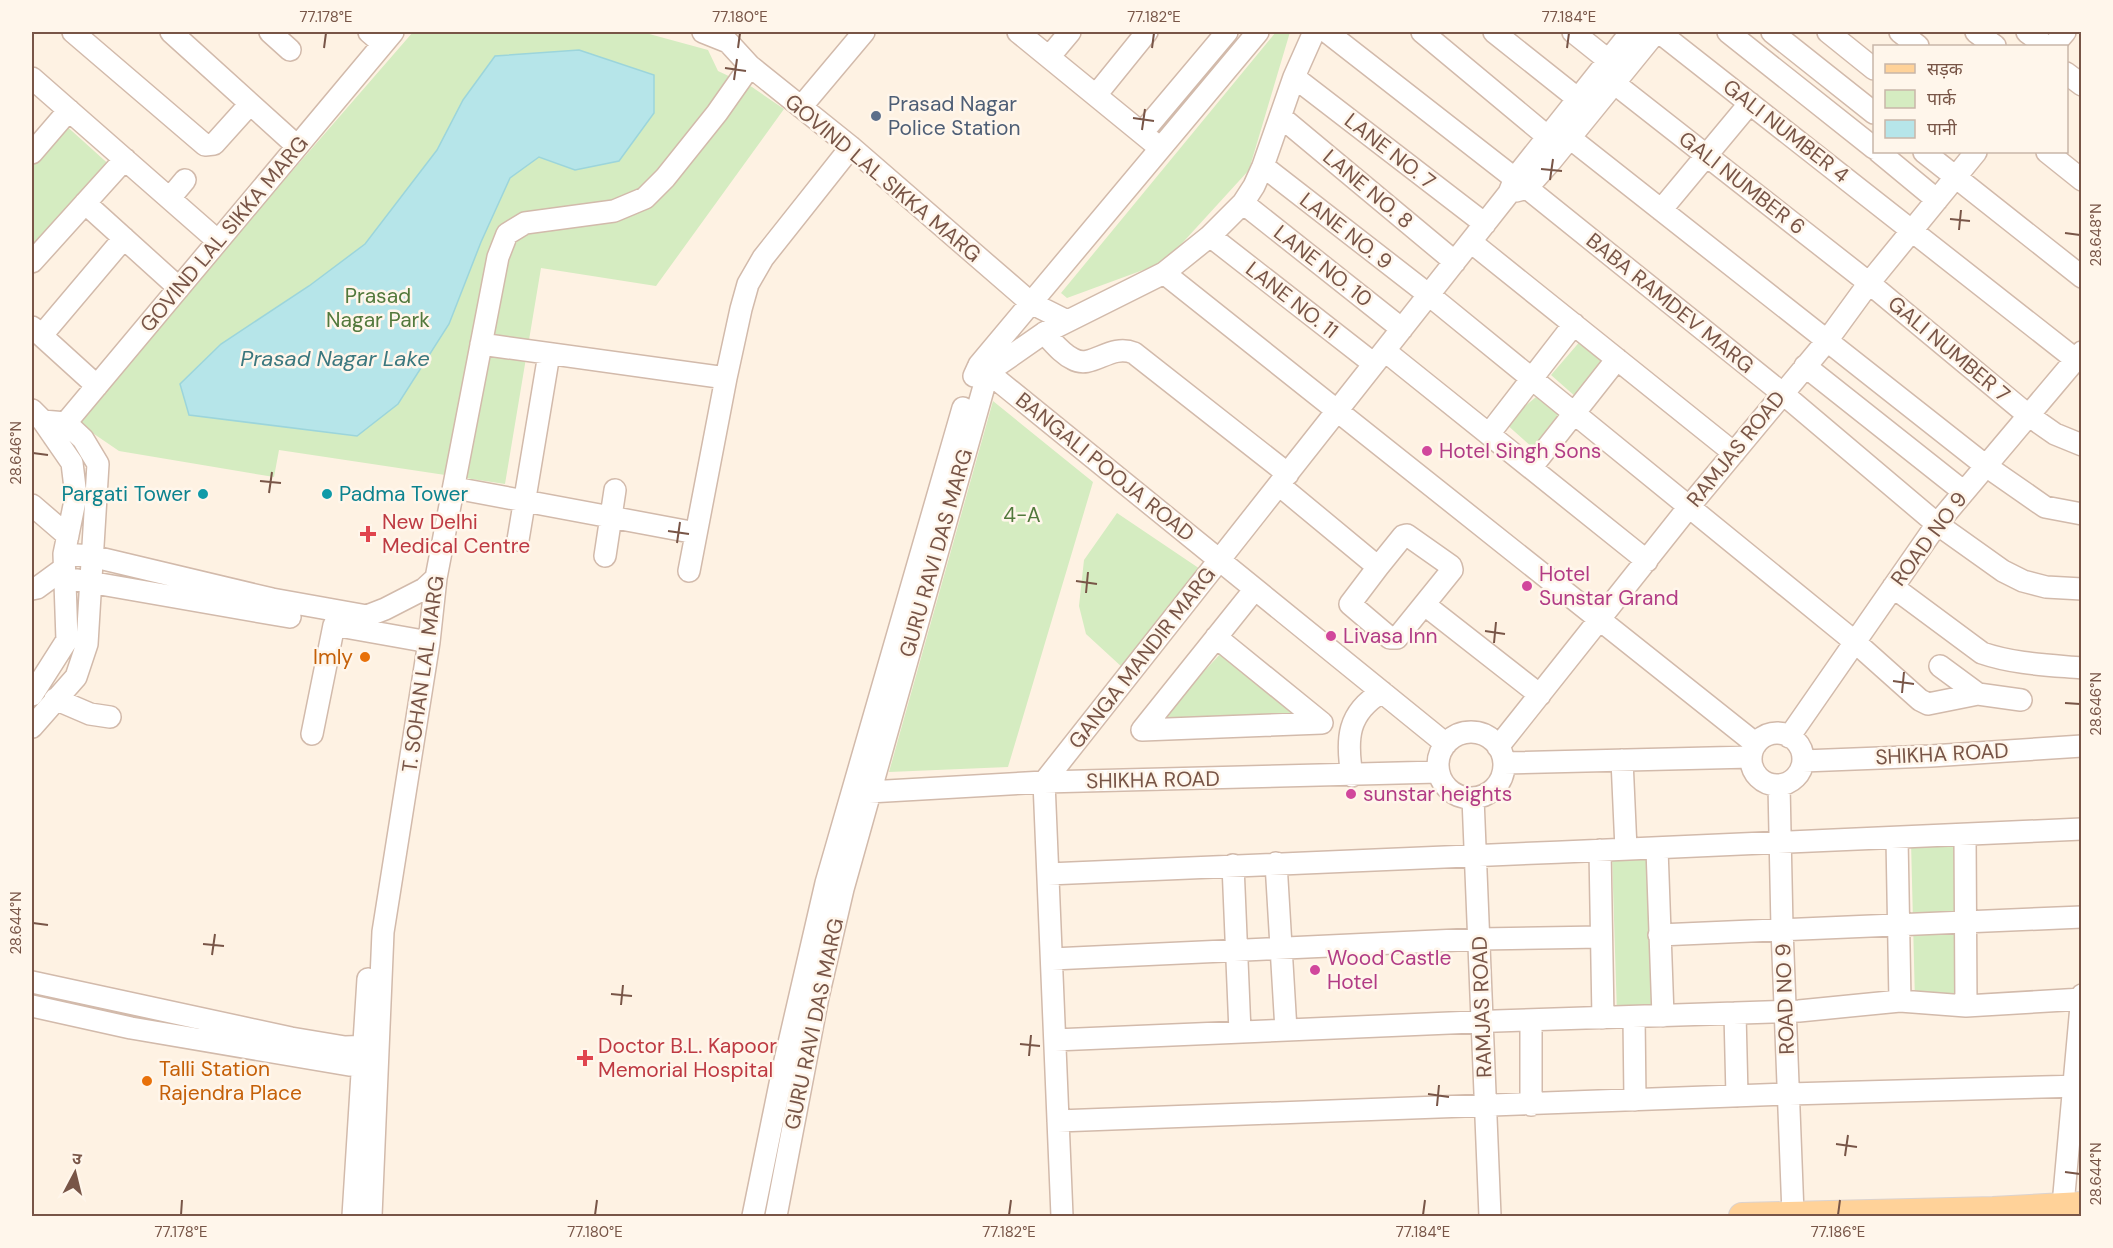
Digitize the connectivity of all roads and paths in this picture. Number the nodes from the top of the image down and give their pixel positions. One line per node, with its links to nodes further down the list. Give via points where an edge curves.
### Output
1 (73, 32): 45 (street, via 205,145 214,144)
2 (171, 32): 45 (street)
3 (270, 32): 33 (street)
4 (703, 32): 27 (street, GOVIND LAL SIKKA MARG)
5 (864, 32): 47 (street)
6 (1018, 32): 34 (street)
7 (1070, 32): 34 (street)
8 (1147, 32): 43 (street)
9 (1227, 32): 51 (street)
10 (1258, 32): 57 (street, GURU RAVI DAS MARG)
11 (1314, 32): 39 (street)
12 (1327, 32): 69 (street, BABA RAMDEV MARG)
13 (1422, 32): 52 (street)
14 (1494, 32): 46 (street)
15 (1573, 32): 35 (street)
16 (1631, 32): 35 (street, GANGA MANDIR MARG)
17 (1657, 32): 41 (street, GANGA MANDIR MARG); 44 (street, GALI NUMBER 4)
18 (1728, 32): 55 (street)
19 (1772, 32): 49 (street)
20 (1828, 32): 37 (street)
21 (1900, 32): 29 (street)
22 (1976, 32): 30 (street)
23 (2027, 32): 31 (street)
24 (2065, 32): 32 (street)
25 (2073, 32): 28 (street)
26 (382, 36): 54 (street, GOVIND LAL SIKKA MARG)
27 (732, 37): 36 (street, GOVIND LAL SIKKA MARG)
28 (2082, 38)
29 (1917, 45)
30 (1994, 45)
31 (2045, 45)
32 (2054, 45)
33 (290, 50)
34 (1049, 57): 43 (street)
35 (1608, 60): 46 (street, GANGA MANDIR MARG)
36 (750, 66): 47 (street, GOVIND LAL SIKKA MARG); 95 (street, T. SOHAN LAL MARG, via 710,122 645,198 614,211 525,223 507,234 498,257)
37 (1873, 67)
38 (2068, 74): 42 (street)
39 (1294, 77): 50 (street); 75 (street, LANE NO. 7)
40 (32, 78): 48 (street)
41 (1614, 83): 46 (street, GANGA MANDIR MARG); 63 (street, GALI NUMBER 6)
42 (2082, 85)
43 (1096, 95): 51 (street)
44 (1750, 103): 63 (street); 76 (street, GALI NUMBER 4)
45 (250, 104): 54 (street)
46 (1585, 104): 52 (street, GANGA MANDIR MARG); 53 (street, GANGA MANDIR MARG)
47 (801, 107): 56 (street, GOVIND LAL SIKKA MARG)
48 (69, 110): 58 (street); 64 (street)
49 (1873, 110)
50 (1281, 117): 65 (street); 82 (street, LANE NO. 8)
51 (1142, 133): 57 (street)
52 (1548, 137): 69 (street, GANGA MANDIR MARG)
53 (1570, 138): 69 (street, GANGA MANDIR MARG); 74 (street)
54 (297, 146): 79 (street, GOVIND LAL SIKKA MARG)
55 (1873, 146)
56 (851, 147): 88 (street, GOVIND LAL SIKKA MARG); 102 (street, via 763,258 748,284)
57 (1160, 148): 88 (street, GURU RAVI DAS MARG)
58 (32, 153)
59 (1880, 153): 71 (street)
60 (1925, 153): 66 (street)
61 (1975, 153): 66 (street, RAMJAS ROAD)
62 (2048, 153): 68 (street)
63 (1707, 155): 74 (street); 85 (street, GALI NUMBER 6)
64 (125, 159): 70 (street); 72 (street)
65 (1263, 166): 73 (street); 87 (street, LANE NO. 9)
66 (1956, 177): 71 (street, RAMJAS ROAD); 84 (street)
67 (185, 180): 70 (street)
68 (2082, 180)
69 (1517, 186): 75 (street, GANGA MANDIR MARG); 105 (street, BABA RAMDEV MARG)
70 (170, 198): 79 (street)
71 (1936, 200): 76 (street, RAMJAS ROAD)
72 (85, 203): 78 (street); 81 (street)
73 (1243, 203): 77 (street); 91 (street, LANE NO. 10)
74 (1661, 210): 94 (street)
75 (1485, 224): 80 (street, GANGA MANDIR MARG)
76 (1913, 230): 85 (street, RAMJAS ROAD); 97 (street, GALI NUMBER 4)
77 (1209, 236): 83 (street); 98 (street, LANE NO. 11)
78 (124, 238): 86 (street); 92 (street)
79 (218, 240): 86 (street, GOVIND LAL SIKKA MARG)
80 (1471, 242): 82 (street, GANGA MANDIR MARG); 90 (street)
81 (32, 262)
82 (1455, 262): 87 (street, GANGA MANDIR MARG)
83 (1164, 273): 89 (street); 106 (street)
84 (2082, 277)
85 (1869, 283): 94 (street, RAMJAS ROAD); 108 (street, GALI NUMBER 7)
86 (179, 288): 104 (street, GOVIND LAL SIKKA MARG)
87 (1429, 295): 91 (street, GANGA MANDIR MARG); 103 (street, LANE NO. 9)
88 (1031, 303): 89 (street, GOVIND LAL SIKKA MARG); 101 (street, GURU RAVI DAS MARG)
89 (1066, 321): 93 (street)
90 (1574, 324): 99 (street); 103 (street)
91 (1402, 329): 98 (street, GANGA MANDIR MARG)
92 (37, 331): 104 (street)
93 (1044, 333): 101 (street); 115 (street, via 1074,360 1082,362 1118,350 1134,353)
94 (1826, 342): 100 (street, RAMJAS ROAD); 113 (street)
95 (481, 344): 96 (street); 116 (street, T. SOHAN LAL MARG)
96 (549, 354): 102 (street); 119 (street)
97 (2078, 355): 108 (street, ROAD NO 9)
98 (1380, 358): 106 (street, GANGA MANDIR MARG); 110 (street, LANE NO. 11)
99 (1617, 359): 107 (street); 112 (street)
100 (1805, 366): 105 (street, RAMJAS ROAD); 118 (street)
101 (983, 369): 130 (street, BANGALI POOJA ROAD); 168 (street, GURU RAVI DAS MARG); 221 (street, GURU RAVI DAS MARG, via 968,390 826,883)
102 (726, 378): 125 (street)
103 (1531, 379): 107 (street, LANE NO. 9); 110 (street)
104 (97, 386): 109 (street, GOVIND LAL SIKKA MARG)
105 (1782, 393): 112 (street, RAMJAS ROAD); 124 (street, BABA RAMDEV MARG)
106 (1337, 411): 115 (street, GANGA MANDIR MARG); 141 (street)
107 (1573, 414): 114 (street); 121 (street, LANE NO. 9)
108 (2028, 415): 111 (street, GALI NUMBER 7, via 2055,434); 113 (street, ROAD NO 9)
109 (49, 423): 127 (street, via 83,440 98,464); 129 (street, via 72,462 76,496)
110 (1489, 434): 114 (street, LANE NO. 11)
111 (2082, 445)
112 (1734, 453): 121 (street, RAMJAS ROAD)
113 (1986, 466): 118 (street, ROAD NO 9); 122 (street, via 2045,507)
114 (1531, 468): 131 (street, LANE NO. 11)
115 (1284, 479): 130 (street, GANGA MANDIR MARG); 132 (street)
116 (455, 488): 119 (street); 134 (street, T. SOHAN LAL MARG)
117 (615, 490): 123 (street)
118 (1964, 492): 124 (street, ROAD NO 9)
119 (525, 501): 123 (street); 126 (street)
120 (32, 505): 129 (street)
121 (1688, 508): 131 (street, RAMJAS ROAD); 145 (street, LANE NO. 9)
122 (2082, 514)
123 (611, 517): 125 (street); 128 (street)
124 (1937, 524): 136 (street, ROAD NO 9); 139 (street, BABA RAMDEV MARG, via 2023,581)
125 (696, 533): 133 (street)
126 (518, 540)
127 (91, 556): 129 (street); 134 (street, via 273,599 367,616 417,593); 135 (street)
128 (605, 556)
129 (65, 559): 135 (street); 137 (street); 150 (street, via 67,640)
130 (1220, 561): 138 (street, BANGALI POOJA ROAD); 166 (street, GANGA MANDIR MARG)
131 (1647, 561): 141 (street, RAMJAS ROAD)
132 (1378, 567): 140 (street, via 1407,535 1451,566 1451,573); 140 (street, via 1351,600 1351,606 1359,613 1394,639)
133 (689, 571)
134 (436, 578): 144 (street, T. SOHAN LAL MARG)
135 (90, 582): 142 (street); 152 (street, via 87,644 76,676)
136 (1893, 587): 145 (street, ROAD NO 9); 147 (street, via 1982,653 2020,663)
137 (32, 589)
138 (1255, 589): 143 (street); 148 (street, BANGALI POOJA ROAD)
139 (2082, 590)
140 (1425, 605): 151 (street)
141 (1600, 619): 151 (street, RAMJAS ROAD); 160 (street)
142 (334, 625): 144 (street); 156 (street)
143 (1216, 637): 143 (street, via 1142,730 1322,723 1296,702)
144 (423, 641): 209 (street, T. SOHAN LAL MARG, via 382,932)
145 (1855, 642): 149 (street, LANE NO. 9, via 1924,702); 157 (street, ROAD NO 9)
146 (1940, 666): 149 (street)
147 (2082, 668)
148 (1382, 692): 158 (street, BANGALI POOJA ROAD); 165 (street, via 1369,700 1351,726)
149 (1978, 694): 153 (street)
150 (32, 695)
151 (1540, 695): 161 (street, RAMJAS ROAD)
152 (56, 699): 154 (street, via 90,714); 155 (street)
153 (2021, 700)
154 (110, 717)
155 (32, 727)
156 (312, 734)
157 (1789, 737): 160 (street, via 1768,735); 163 (street, via 1800,747)
158 (1446, 744): 161 (street, via 1468,732 1485,736); 164 (street, via 1438,759)
159 (2082, 746): 163 (street, SHIKHA ROAD)
160 (1754, 750): 162 (street); 167 (street, via 1752,765 1759,777)
161 (1501, 755): 162 (street); 169 (street, via 1496,787)
162 (1622, 760): 174 (street)
163 (1803, 761): 167 (street, via 1798,775)
164 (1438, 772): 165 (street, SHIKHA ROAD); 169 (street, via 1449,790)
165 (1352, 776): 166 (street, SHIKHA ROAD)
166 (1044, 782): 168 (street, SHIKHA ROAD); 180 (street)
167 (1779, 785): 173 (street, ROAD NO 9)
168 (869, 792): 222 (street, GURU RAVI DAS MARG, via 818,997)
169 (1473, 798): 177 (street, RAMJAS ROAD)
170 (2082, 829): 171 (street)
171 (1965, 835): 172 (street); 182 (street)
172 (1897, 839): 173 (street); 183 (street)
173 (1781, 844): 175 (street); 184 (street, ROAD NO 9)
174 (1626, 849): 175 (street); 176 (street)
175 (1657, 849): 185 (street)
176 (1600, 850): 177 (street); 186 (street)
177 (1475, 854): 178 (street); 187 (street, RAMJAS ROAD)
178 (1276, 863): 179 (street); 188 (street)
179 (1233, 865): 180 (street); 189 (street)
180 (1048, 874): 190 (street)
181 (2082, 916): 182 (street)
182 (1965, 921): 183 (street); 197 (street)
183 (1900, 924): 184 (street); 194 (street)
184 (1782, 928): 185 (street); 198 (street, ROAD NO 9)
185 (1659, 934): 200 (street)
186 (1601, 937): 187 (street); 202 (street)
187 (1479, 939): 188 (street); 204 (street, RAMJAS ROAD)
188 (1281, 948): 189 (street); 206 (street)
189 (1237, 951): 190 (street); 207 (street)
190 (1052, 959): 208 (street)
191 (32, 981): 195 (street)
192 (2082, 995): 193 (street)
193 (2081, 999): 197 (street); 210 (street)
194 (1900, 1001): 197 (street); 198 (street)
195 (136, 1005): 205 (street); 209 (street, via 345,1047)
196 (32, 1006): 205 (street)
197 (1966, 1006)
198 (1786, 1012): 199 (street); 211 (street, ROAD NO 9)
199 (1735, 1013): 200 (street); 212 (street)
200 (1663, 1016): 201 (street)
201 (1634, 1017): 202 (street); 213 (street)
202 (1604, 1018): 203 (street)
203 (1531, 1020): 204 (street); 214 (street)
204 (1482, 1022): 206 (street); 215 (street, RAMJAS ROAD)
205 (131, 1028): 209 (street)
206 (1286, 1030): 207 (street)
207 (1240, 1032): 208 (street)
208 (1055, 1040): 216 (street)
209 (370, 1056): 219 (street, T. SOHAN LAL MARG); 220 (street, T. SOHAN LAL MARG)
210 (2077, 1087): 211 (street); 217 (street)
211 (1789, 1094): 212 (street); 218 (street, ROAD NO 9)
212 (1737, 1096): 213 (street)
213 (1635, 1100): 214 (street)
214 (1531, 1105): 215 (street)
215 (1486, 1106): 216 (street); 224 (street, RAMJAS ROAD)
216 (1058, 1121): 223 (street)
217 (2066, 1209): 218 (main road)
218 (1793, 1214): 225 (main road)
219 (353, 1216)
220 (371, 1216)
221 (753, 1216)
222 (776, 1216)
223 (1062, 1216)
224 (1490, 1216)
225 (1742, 1216)

